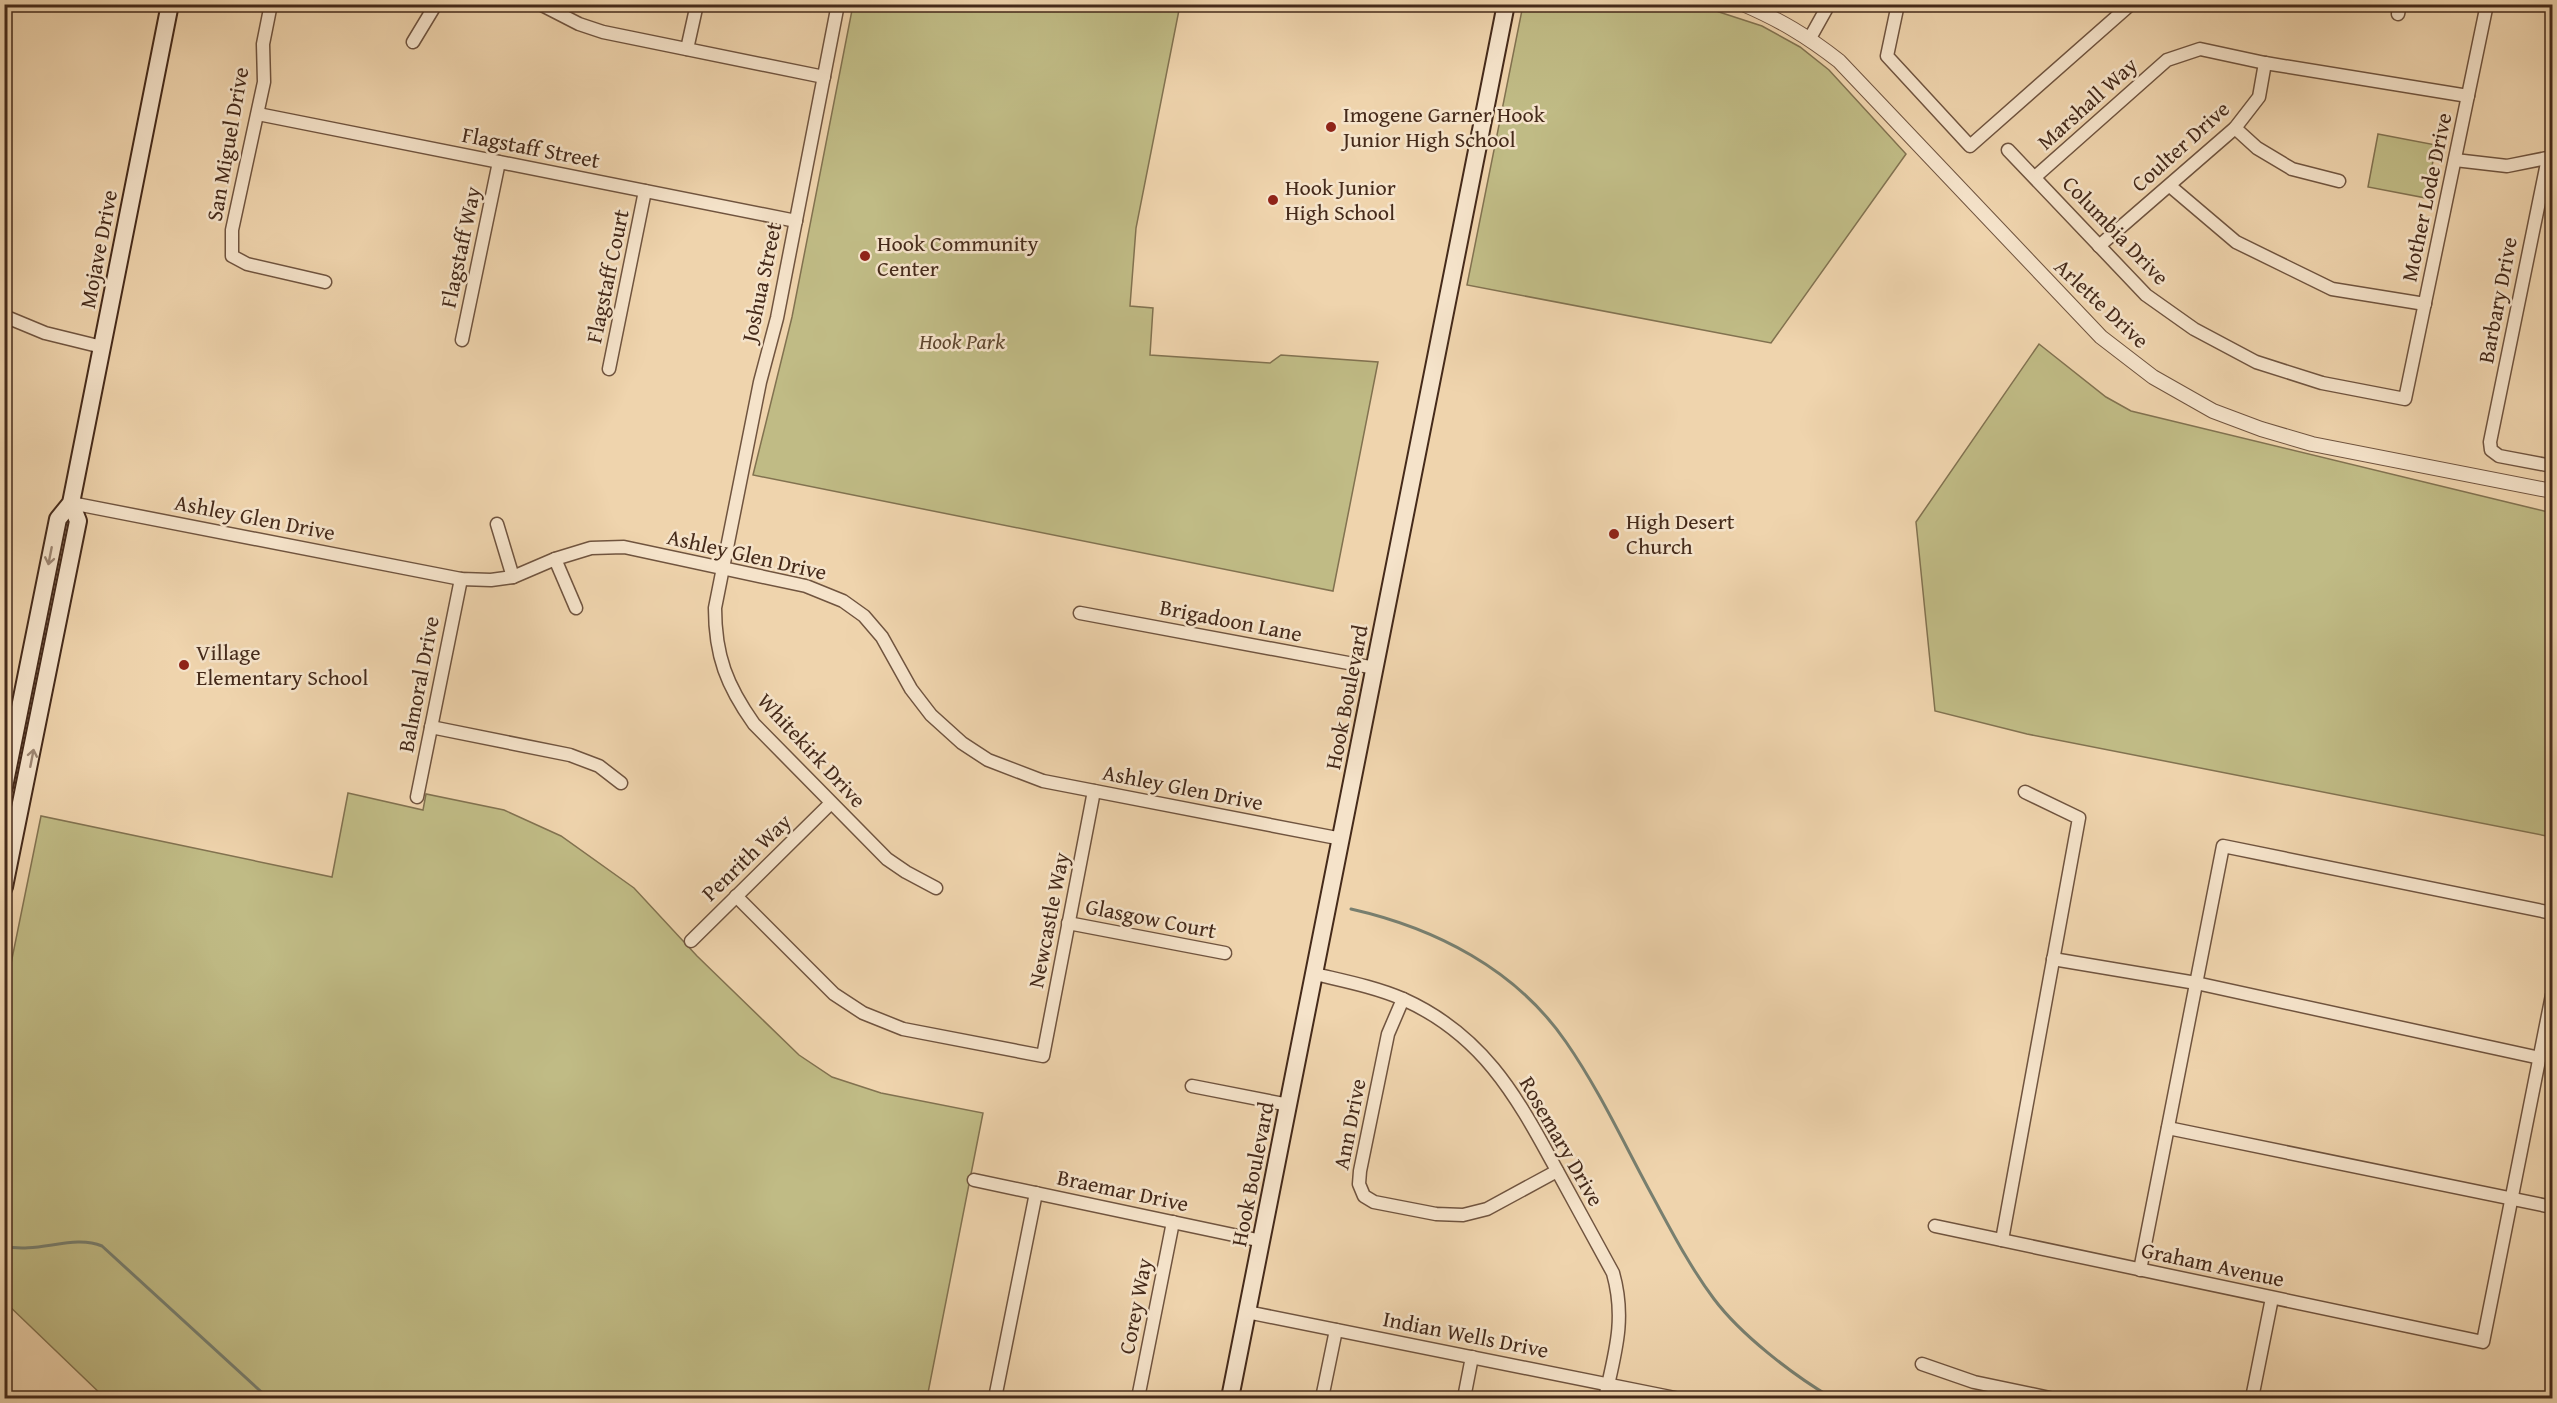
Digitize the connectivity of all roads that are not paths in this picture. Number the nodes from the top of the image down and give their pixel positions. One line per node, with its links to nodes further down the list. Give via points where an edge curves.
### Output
1 (170, 4): 35 (main road, Mojave Drive)
2 (271, 4): 19 (street, San Miguel Drive, via 262,44 264,82)
3 (436, 4): 14 (street)
4 (540, 4): 15 (street, via 603,32)
5 (697, 4): 15 (street)
6 (838, 4): 17 (street, Joshua Street)
7 (1506, 4): 48 (main road, Hook Boulevard)
8 (1743, 4): 13 (street, Arlette Drive)
9 (1829, 4): 13 (street)
10 (1898, 4): 11 (street, via 1887,56 1970,146)
11 (2131, 4)
12 (2487, 4): 18 (street, Mother Lode Drive)
13 (1810, 38): 39 (street, Arlette Drive, via 1839,61 2101,337 2153,377 2213,411 2312,444)
14 (413, 42)
15 (687, 49): 17 (street)
16 (2265, 63): 18 (street); 20 (street, Coulter Drive, via 2259,97); 25 (street, Marshall Way, via 2200,49 2167,60)
17 (824, 77): 29 (street, Joshua Street)
18 (2468, 96): 23 (street, Mother Lode Drive)
19 (258, 114): 24 (street, Flagstaff Street); 31 (street, San Miguel Drive, via 232,230 232,256 247,264)
20 (2235, 128): 26 (street, via 2257,148 2292,169); 27 (street, Coulter Drive)
21 (2008, 150): 25 (street, Columbia Drive)
22 (2550, 158): 23 (street, via 2507,166); 38 (street, Barbary Drive, via 2490,442 2491,450 2499,456)
23 (2455, 160): 32 (street, Mother Lode Drive)
24 (499, 162): 28 (street, Flagstaff Street); 34 (street, Flagstaff Way)
25 (2036, 177): 30 (street, Columbia Drive)
26 (2339, 181)
27 (2170, 186): 30 (street, Coulter Drive); 32 (street, via 2236,242 2332,289)
28 (645, 191): 29 (street, Flagstaff Street); 36 (street, Flagstaff Court)
29 (796, 221): 43 (street, Joshua Street)
30 (2099, 246): 37 (street, Columbia Drive, via 2146,295 2194,329 2256,362 2322,383)
31 (325, 282)
32 (2425, 303): 37 (street, Mother Lode Drive)
33 (4, 316): 35 (street, via 35,329)
34 (462, 340)
35 (102, 347): 40 (main road, Mojave Drive)
36 (609, 369)
37 (2405, 399)
38 (2553, 466)
39 (2553, 492)
40 (71, 502): 45 (street, Ashley Glen Drive); 51 (main road, Mojave Drive, one-way to 51, via 58,519); 57 (main road, Mojave Drive, one-way to 40, via 78,521)
41 (497, 524): 44 (street)
42 (555, 559): 43 (street, Ashley Glen Drive, via 591,548 624,548); 44 (street, Ashley Glen Drive); 46 (street)
43 (723, 568): 52 (street, Ashley Glen Drive, via 806,586 843,600 882,637 911,689 938,722 962,743 1018,774); 55 (street, Whitekirk Drive, via 715,631 725,675 754,724)
44 (513, 577): 45 (street, Ashley Glen Drive)
45 (461, 579): 49 (street, Balmoral Drive)
46 (576, 608)
47 (1080, 613): 48 (street, Brigadoon Lane)
48 (1375, 668): 56 (main road, Hook Boulevard)
49 (431, 728): 50 (street, via 570,755 599,766); 54 (street, Balmoral Drive)
50 (621, 783)
51 (4, 788)
52 (1094, 791): 56 (street, Ashley Glen Drive); 61 (street, Newcastle Way)
53 (2025, 792): 64 (street, via 2079,818)
54 (417, 797)
55 (831, 803): 58 (street, Whitekirk Drive, via 887,859); 59 (street, Penrith Way)
56 (1342, 839): 65 (main road, Hook Boulevard)
57 (4, 887)
58 (936, 888)
59 (736, 896): 61 (street, Newcastle Way, via 834,994 863,1013 903,1029 1043,1056); 62 (street, Penrith Way)
60 (2553, 913): 66 (street, via 2223,846)
61 (1068, 923): 63 (street, Glasgow Court)
62 (691, 940)
63 (1225, 953)
64 (2053, 959): 66 (street); 80 (street)
65 (1315, 974): 68 (street, Rosemary Drive); 71 (main road, Hook Boulevard)
66 (2196, 983): 69 (street); 72 (street)
67 (2553, 995): 69 (street)
68 (1403, 999): 73 (street, Rosemary Drive, via 1459,1033 1486,1058 1517,1098); 73 (street, Ann Drive, via 1388,1034 1360,1171 1359,1184 1364,1196 1374,1202 1436,1214 1463,1215 1487,1209)
69 (2540, 1058): 76 (street)
70 (1192, 1086): 71 (street)
71 (1289, 1105): 81 (main road, Hook Boulevard)
72 (2168, 1128): 76 (street); 82 (street)
73 (1557, 1171): 88 (street, Rosemary Drive, via 1613,1273 1620,1298 1621,1321)
74 (975, 1180): 75 (street, Braemar Drive)
75 (1036, 1193): 78 (street, Braemar Drive); 89 (street)
76 (2512, 1199): 77 (street); 83 (street, Graham Avenue, via 2483,1342)
77 (2553, 1207)
78 (1173, 1222): 81 (street, Braemar Drive); 90 (street, Corey Way)
79 (1935, 1226): 80 (street, Graham Avenue)
80 (2002, 1240): 82 (street, Graham Avenue)
81 (1262, 1241): 84 (main road, Hook Boulevard)
82 (2140, 1270): 83 (street, Graham Avenue)
83 (2272, 1298): 97 (street)
84 (1247, 1312): 85 (street, Indian Wells Drive); 91 (main road, Hook Boulevard)
85 (1336, 1330): 86 (street, Indian Wells Drive); 92 (street)
86 (1472, 1357): 88 (street, Indian Wells Drive); 93 (street)
87 (1922, 1364): 96 (street, via 1974,1382)
88 (1608, 1384): 94 (street, Rosemary Drive); 95 (street, Indian Wells Drive)
89 (995, 1398)
90 (1138, 1398)
91 (1230, 1398)
92 (1322, 1398)
93 (1464, 1398)
94 (1605, 1398)
95 (1675, 1398)
96 (2050, 1398)
97 (2252, 1398)

